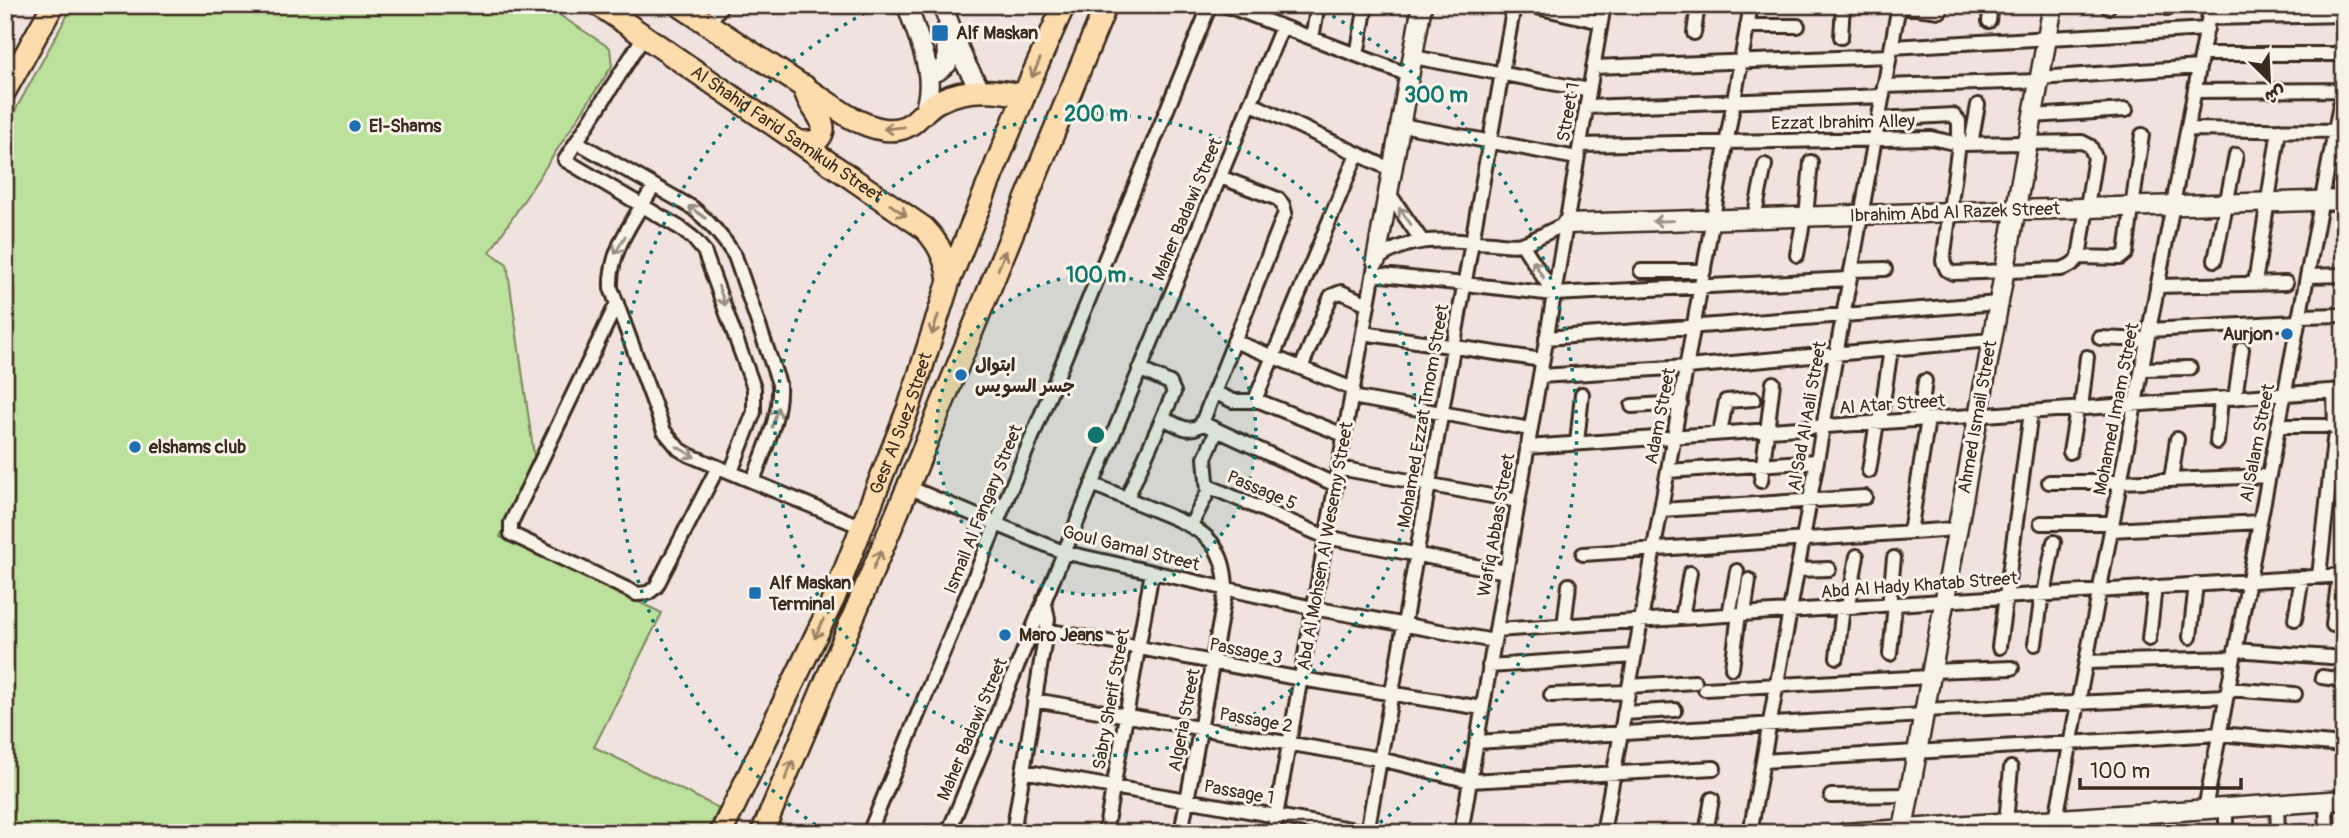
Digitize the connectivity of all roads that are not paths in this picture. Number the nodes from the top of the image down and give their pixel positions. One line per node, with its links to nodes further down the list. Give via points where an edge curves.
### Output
1 (53, 5): 51 (main road)
2 (599, 5): 34 (main road, Al Shahid Farid Samikuh Street)
3 (679, 5): 29 (main road)
4 (722, 5): 29 (street)
5 (907, 5): 45 (street)
6 (1063, 5): 55 (main road, Gesr Al Suez Street, one-way to 55)
7 (1106, 5): 200 (main road, Gesr Al Suez Street, one-way to 7)
8 (1210, 5): 207 (street, Ismail Al Fangary Street)
9 (1225, 5): 32 (street)
10 (1318, 5): 36 (street)
11 (1366, 5): 40 (street)
12 (1422, 5): 43 (street, Abd Al Mohsen Al Wesemy Street)
13 (1514, 5): 46 (street, Mohamed Ezzat Tmom Street)
14 (1528, 5): 28 (street)
15 (1604, 5): 28 (street, Street 1)
16 (1698, 5): 33 (street)
17 (1751, 5): 30 (street, Adam Street)
18 (1843, 5): 35 (street)
19 (1991, 5): 27 (street)
20 (2053, 5): 37 (street, Ahmed Ismail Street)
21 (1899, 6): 23 (street); 38 (street, Al Sad Al Aali Street)
22 (944, 10): 45 (street, via 947,64 938,71); 52 (street)
23 (1940, 10)
24 (2278, 11): 25 (street); 26 (street)
25 (2344, 15)
26 (2209, 17): 37 (street); 41 (street, Mohamed Imam Street)
27 (1989, 21)
28 (1601, 22): 44 (street, Street 1)
29 (708, 24): 48 (main road)
30 (1747, 26): 31 (street); 42 (street, Adam Street)
31 (1798, 26)
32 (1282, 27): 36 (street); 57 (street, Maher Badawi Street)
33 (1694, 33)
34 (645, 35): 71 (street); 72 (main road, Al Shahid Farid Samikuh Street)
35 (1841, 37)
36 (1312, 38): 40 (street)
37 (2046, 38): 38 (street); 47 (street, Ahmed Ismail Street)
38 (1891, 51): 42 (street); 53 (street, Al Sad Al Aali Street)
39 (2344, 54): 41 (street)
40 (1357, 55): 43 (street)
41 (2200, 61): 47 (street); 54 (street, Mohamed Imam Street)
42 (1741, 62): 44 (street); 56 (street, Adam Street)
43 (1411, 66): 46 (street); 64 (street, Abd Al Mohsen Al Wesemy Street)
44 (1593, 67): 50 (street, Street 1)
45 (928, 69): 61 (street)
46 (1502, 74): 50 (street); 70 (street, Mohamed Ezzat Tmom Street)
47 (2039, 80): 53 (street); 62 (street, Ahmed Ismail Street)
48 (804, 86): 61 (main road, one-way to 48, via 905,127 884,130 858,121); 72 (main road, via 809,105 824,127 819,139)
49 (2343, 88): 54 (street); 67 (street, Al Salam Street)
50 (1590, 90): 59 (street, Street 1)
51 (5, 91)
52 (981, 91): 55 (main road); 61 (main road, via 939,100)
53 (1884, 91): 56 (street); 63 (street, Al Sad Al Aali Street)
54 (2195, 91): 65 (street, Mohamed Imam Street)
55 (1024, 96): 114 (main road, Gesr Al Suez Street)
56 (1734, 102): 59 (street); 73 (street, Adam Street)
57 (1250, 103): 77 (street); 82 (street, Maher Badawi Street)
58 (1978, 105): 75 (street)
59 (1586, 107): 76 (street, Street 1)
60 (2126, 110): 62 (street)
61 (923, 113)
62 (2032, 116): 74 (street, Ahmed Ismail Street)
63 (1879, 119): 69 (street, Al Sad Al Aali Street); 75 (street, via 1953,115)
64 (1401, 125): 70 (street, Ezzat Ibrahim Alley); 81 (street, Abd Al Mohsen Al Wesemy Street)
65 (2188, 129): 66 (street); 90 (street, Mohamed Imam Street)
66 (2279, 130): 67 (street); 87 (street)
67 (2339, 130): 86 (street, Al Salam Street)
68 (2142, 135): 91 (street)
69 (1875, 139): 73 (street, Ezzat Ibrahim Alley); 75 (street, Ezzat Ibrahim Alley, via 1931,138); 95 (street, Al Sad Al Aali Street)
70 (1490, 141): 76 (street, Ezzat Ibrahim Alley); 101 (street, Mohamed Ezzat Tmom Street)
71 (577, 142): 83 (street); 89 (street, via 565,160)
72 (801, 142): 114 (main road, Al Shahid Farid Samikuh Street, one-way to 114, via 924,228 943,255)
73 (1727, 142): 76 (street, Ezzat Ibrahim Alley); 98 (street, Adam Street)
74 (2028, 143): 75 (street, Ezzat Ibrahim Alley); 92 (street, Ezzat Ibrahim Alley, via 2082,142 2090,146 2095,157); 93 (street, Ahmed Ismail Street)
75 (1965, 144): 94 (street)
76 (1578, 152): 99 (street, Street 1)
77 (1357, 154): 81 (street); 138 (street)
78 (2236, 155): 88 (street)
79 (1811, 162): 96 (street)
80 (1765, 165): 97 (street)
81 (1392, 170): 84 (street, Abd Al Mohsen Al Wesemy Street)
82 (1220, 177): 133 (street, via 1278,199 1285,209); 144 (street, Maher Badawi Street)
83 (654, 186): 89 (street); 192 (street, one-way to 83, via 780,398 775,370 735,256 724,238 693,208)
84 (1388, 192): 100 (street, one-way to 84); 106 (street, Abd Al Mohsen Al Wesemy Street)
85 (2344, 200): 86 (street, Ibrahim Abd Al Razek Street)
86 (2321, 201): 87 (street, Ibrahim Abd Al Razek Street); 113 (street, Al Salam Street)
87 (2267, 202): 88 (street, Ibrahim Abd Al Razek Street); 117 (street)
88 (2227, 204): 90 (street, Ibrahim Abd Al Razek Street); 105 (street)
89 (642, 206): 121 (street, one-way to 121, via 614,256 611,288); 189 (street, one-way to 189, via 693,238 704,251 751,377 754,412)
90 (2173, 206): 91 (street, Ibrahim Abd Al Razek Street); 119 (street, Mohamed Imam Street)
91 (2132, 207): 92 (street, Ibrahim Abd Al Razek Street); 104 (street, via 2124,255)
92 (2087, 208): 93 (street, Ibrahim Abd Al Razek Street); 104 (street)
93 (2015, 210): 94 (street, Ibrahim Abd Al Razek Street); 110 (street, Ahmed Ismail Street)
94 (1949, 212): 95 (street, Ibrahim Abd Al Razek Street); 110 (street, via 1943,261 1947,271)
95 (1861, 215): 96 (street, Ibrahim Abd Al Razek Street); 111 (street, Al Sad Al Aali Street)
96 (1805, 217): 97 (street, Ibrahim Abd Al Razek Street); 103 (street)
97 (1754, 218): 98 (street, Ibrahim Abd Al Razek Street)
98 (1713, 219): 99 (street, Ibrahim Abd Al Razek Street, one-way to 99); 109 (street, Adam Street)
99 (1566, 224): 102 (street); 120 (street, Wafiq Abbas Street)
100 (1422, 241): 101 (street); 106 (street, via 1390,250)
101 (1472, 242): 102 (street); 116 (street, Mohamed Ezzat Tmom Street)
102 (1522, 244): 120 (street, one-way to 102)
103 (1797, 255)
104 (2079, 257): 110 (street, via 2061,269)
105 (2215, 260)
106 (1375, 267): 116 (street); 123 (street, Abd Al Mohsen Al Wesemy Street)
107 (1885, 269): 111 (street)
108 (1641, 271): 109 (street)
109 (1704, 271): 118 (street, Adam Street)
110 (2004, 272): 122 (street, Ahmed Ismail Street)
111 (1850, 274): 118 (street); 124 (street, Al Sad Al Aali Street)
112 (2344, 275): 113 (street)
113 (2307, 276): 126 (street, Al Salam Street)
114 (949, 281): 211 (main road, Gesr Al Suez Street, one-way to 211, via 910,404)
115 (2286, 283): 117 (street)
116 (1464, 284): 120 (street); 134 (street, Mohamed Ezzat Tmom Street)
117 (2255, 284): 119 (street)
118 (1701, 286): 120 (street); 127 (street, Adam Street)
119 (2157, 286): 129 (street, Mohamed Imam Street)
120 (1554, 294): 130 (street, Wafiq Abbas Street)
121 (617, 303): 185 (street, one-way to 185, via 664,431 678,449); 185 (street, via 510,523 511,534 637,594 648,593 656,587)
122 (1998, 303): 124 (street); 132 (street, Ahmed Ismail Street)
123 (1368, 304): 128 (street, Abd Al Mohsen Al Wesemy Street); 142 (street, via 1341,292 1331,296)
124 (1843, 315): 127 (street); 137 (street, Al Sad Al Aali Street)
125 (2344, 315): 126 (street)
126 (2299, 318): 129 (street); 153 (street, Al Salam Street)
127 (1695, 327): 130 (street); 141 (street, Adam Street)
128 (1363, 333): 134 (street); 151 (street, Abd Al Mohsen Al Wesemy Street)
129 (2148, 335): 131 (street); 145 (street, Mohamed Imam Street)
130 (1546, 338): 140 (street, Wafiq Abbas Street)
131 (2100, 338)
132 (1992, 340): 135 (street); 164 (street, Ahmed Ismail Street)
133 (1234, 341): 138 (street); 150 (street)
134 (1454, 346): 140 (street); 163 (street, Mohamed Ezzat Tmom Street)
135 (1891, 349): 137 (street); 167 (street)
136 (2242, 349): 154 (street)
137 (1836, 354): 141 (street); 169 (street, Al Sad Al Aali Street)
138 (1273, 357): 142 (street); 157 (street)
139 (2087, 357): 161 (street)
140 (1542, 360): 146 (street, Wafiq Abbas Street)
141 (1687, 367): 146 (street); 158 (street, Adam Street)
142 (1301, 368): 151 (street)
143 (2190, 368): 145 (street)
144 (1139, 369): 165 (street, via 1173,387); 196 (street, Maher Badawi Street)
145 (2142, 369): 159 (street, Mohamed Imam Street)
146 (1540, 376): 171 (street, Wafiq Abbas Street)
147 (1924, 381): 166 (street)
148 (1773, 383): 173 (street)
149 (2339, 391): 153 (street, Al Atar Street); 174 (street)
150 (1214, 392): 157 (street, via 1233,401); 168 (street)
151 (1352, 393): 163 (street); 176 (street, Abd Al Mohsen Al Wesemy Street)
152 (1582, 394): 180 (street)
153 (2284, 394): 154 (street, Al Atar Street); 170 (street, Al Salam Street)
154 (2235, 398): 156 (street, Al Atar Street)
155 (1754, 399): 175 (street, via 1726,401)
156 (2221, 399): 159 (street, Al Atar Street); 179 (street)
157 (1255, 400): 176 (street)
158 (1681, 403): 160 (street); 177 (street, Adam Street)
159 (2135, 405): 161 (street, Al Atar Street); 195 (street, Mohamed Imam Street)
160 (1632, 406)
161 (2079, 409): 162 (street, Al Atar Street); 182 (street)
162 (2031, 412): 164 (street, Al Atar Street); 240 (street)
163 (1442, 413): 171 (street); 198 (street, Mohamed Ezzat Tmom Street)
164 (1978, 416): 166 (street, Al Atar Street); 212 (street, Ahmed Ismail Street)
165 (1163, 418): 168 (street, via 1189,430); 201 (street)
166 (1924, 419): 167 (street, Al Atar Street); 213 (street)
167 (1878, 422): 169 (street, Al Atar Street); 188 (street)
168 (1202, 423): 172 (street)
169 (1822, 426): 173 (street, Al Atar Street); 183 (street, Al Sad Al Aali Street)
170 (2278, 426): 174 (street); 190 (street, Al Salam Street)
171 (1530, 429): 181 (street, Wafiq Abbas Street)
172 (1217, 430): 197 (street); 199 (street, via 1205,458)
173 (1767, 430): 175 (street, Al Atar Street); 184 (street)
174 (2331, 432): 230 (street)
175 (1720, 433): 177 (street, Al Atar Street)
176 (1345, 436): 186 (street, Abd Al Mohsen Al Wesemy Street)
177 (1674, 436): 180 (street, Al Atar Street); 187 (street, Adam Street)
178 (2177, 439): 191 (street)
179 (2217, 442)
180 (1577, 443): 181 (street, Al Atar Street)
181 (1527, 447): 203 (street, Wafiq Abbas Street)
182 (2070, 452)
183 (1816, 461): 184 (street); 204 (street, Al Sad Al Aali Street)
184 (1763, 465): 187 (street); 193 (street)
185 (718, 467): 189 (street)
186 (1339, 468): 197 (street, Abd Al Mohsen Al Wesemy Street); 198 (street)
187 (1668, 471): 205 (street, Adam Street)
188 (1869, 471)
189 (731, 472): 192 (street)
190 (2268, 476): 191 (street); 206 (street, Al Salam Street)
191 (2171, 480): 195 (street)
192 (752, 481): 211 (street)
193 (1760, 481)
194 (2049, 482): 195 (street)
195 (2120, 482): 210 (street, Mohamed Imam Street)
196 (1092, 484): 201 (street, Algeria Street); 218 (street, Maher Badawi Street)
197 (1336, 485): 214 (street, Abd Al Mohsen Al Wesemy Street)
198 (1429, 485): 203 (street); 219 (street, Mohamed Ezzat Tmom Street)
199 (1209, 486): 209 (street); 214 (street, Passage 5)
200 (908, 487): 207 (street, Goul Gamal Street); 320 (main road, Gesr Al Suez Street, one-way to 200)
201 (1127, 498): 209 (street, Algeria Street)
202 (1865, 498): 204 (street)
203 (1518, 501): 227 (street, Wafiq Abbas Street)
204 (1810, 501): 205 (street); 215 (street, Al Sad Al Aali Street)
205 (1661, 510): 217 (street, Adam Street)
206 (2260, 522): 210 (street); 233 (street, Al Salam Street)
207 (996, 523): 218 (street, Goul Gamal Street); 321 (street, Ismail Al Fangary Street)
208 (2041, 523): 210 (street)
209 (1192, 525): 237 (street, Algeria Street, via 1221,555)
210 (2111, 526): 238 (street, Mohamed Imam Street)
211 (863, 527): 319 (main road, Gesr Al Suez Street, one-way to 319, via 834,598)
212 (1957, 529): 213 (street); 242 (street, Ahmed Ismail Street)
213 (1910, 532): 215 (street)
214 (1326, 537): 219 (street, Passage 5); 245 (street, Abd Al Mohsen Al Wesemy Street)
215 (1803, 540): 217 (street); 224 (street, Al Sad Al Aali Street)
216 (2054, 542): 239 (street)
217 (1653, 550): 220 (street); 250 (street, Adam Street)
218 (1063, 552): 226 (street, Goul Gamal Street); 241 (street, Maher Badawi Street)
219 (1416, 554): 227 (street, Passage 5); 251 (street, Mohamed Ezzat Tmom Street)
220 (1583, 554)
221 (1857, 556): 244 (street)
222 (1894, 558): 243 (street)
223 (1829, 569): 224 (street)
224 (1797, 570): 246 (street, Al Sad Al Aali Street)
225 (1737, 571): 247 (street)
226 (1152, 572): 237 (street, Goul Gamal Street); 260 (street, Sabry Sherif Street)
227 (1506, 572): 255 (street, Wafiq Abbas Street)
228 (1690, 573): 248 (street)
229 (2341, 575): 230 (street, Abd Al Hady Khatab Street); 252 (street)
230 (2319, 576): 231 (street, Abd Al Hady Khatab Street)
231 (2302, 577): 233 (street, Abd Al Hady Khatab Street); 249 (street)
232 (1749, 580): 247 (street)
233 (2249, 581): 234 (street, Abd Al Hady Khatab Street); 262 (street, Al Salam Street)
234 (2196, 584): 236 (street, Abd Al Hady Khatab Street); 256 (street)
235 (1569, 585): 253 (street)
236 (2155, 587): 238 (street, Abd Al Hady Khatab Street); 257 (street)
237 (1226, 589): 245 (street, Goul Gamal Street); 266 (street, Algeria Street)
238 (2099, 591): 239 (street, Abd Al Hady Khatab Street); 267 (street, Mohamed Imam Street)
239 (2043, 594): 240 (street, Abd Al Hady Khatab Street); 258 (street)
240 (2006, 597): 242 (street, Abd Al Hady Khatab Street); 259 (street)
241 (1044, 599): 254 (street, Maher Badawi Street); 322 (street, Maher Badawi Street)
242 (1943, 601): 243 (street, Abd Al Hady Khatab Street); 271 (street, Ahmed Ismail Street)
243 (1892, 604): 244 (street, Abd Al Hady Khatab Street); 261 (street)
244 (1846, 607): 246 (street, Abd Al Hady Khatab Street); 264 (street)
245 (1314, 608): 251 (street, Goul Gamal Street); 273 (street, Abd Al Mohsen Al Wesemy Street)
246 (1789, 611): 247 (street, Abd Al Hady Khatab Street); 275 (street, Al Sad Al Aali Street)
247 (1737, 615): 248 (street, Abd Al Hady Khatab Street); 269 (street)
248 (1682, 618): 250 (street, Abd Al Hady Khatab Street)
249 (2295, 619)
250 (1640, 621): 253 (street, Abd Al Hady Khatab Street); 263 (street, Adam Street)
251 (1404, 625): 255 (street, Abd Al Hady Khatab Street); 278 (street, Mohamed Ezzat Tmom Street)
252 (2333, 625)
253 (1564, 626): 255 (street, Abd Al Hady Khatab Street)
254 (1046, 630): 260 (street, Passage 3); 281 (street, Maher Badawi Street)
255 (1495, 636): 268 (street, Wafiq Abbas Street)
256 (2190, 637)
257 (2149, 639)
258 (2035, 644)
259 (1999, 647)
260 (1138, 648): 266 (street, Passage 3); 287 (street, Sabry Sherif Street)
261 (1890, 654)
262 (2235, 654): 265 (street); 267 (street); 277 (street, Al Salam Street)
263 (1634, 656): 268 (street); 276 (street, Adam Street)
264 (1837, 657)
265 (2344, 658)
266 (1213, 662): 273 (street, Passage 3); 289 (street, Algeria Street)
267 (2086, 662): 282 (street, Mohamed Imam Street)
268 (1489, 666): 283 (street, Wafiq Abbas Street)
269 (1732, 668)
270 (2012, 668): 271 (street)
271 (1931, 674): 275 (street); 285 (street, Ahmed Ismail Street)
272 (2322, 677): 274 (street)
273 (1301, 679): 278 (street, Passage 3); 294 (street, Abd Al Mohsen Al Wesemy Street)
274 (2344, 680)
275 (1777, 685): 276 (street); 288 (street, Al Sad Al Aali Street)
276 (1628, 689): 280 (street); 286 (street, Adam Street)
277 (2227, 693): 279 (street); 282 (street); 290 (street, Al Salam Street)
278 (1392, 694): 283 (street, Passage 3); 297 (street, Mohamed Ezzat Tmom Street)
279 (2295, 694)
280 (1551, 695)
281 (1034, 700): 287 (street, Passage 2); 301 (street, Maher Badawi Street)
282 (2078, 703): 285 (street); 293 (street, Mohamed Imam Street)
283 (1482, 708): 292 (street, Wafiq Abbas Street)
284 (1675, 710): 286 (street)
285 (1923, 712): 288 (street); 296 (street, Ahmed Ismail Street)
286 (1624, 713): 291 (street, Adam Street)
287 (1126, 716): 289 (street, Passage 2); 304 (street, Sabry Sherif Street)
288 (1770, 725): 291 (street); 298 (street, Al Sad Al Aali Street)
289 (1200, 729): 294 (street, Passage 2); 308 (street, Algeria Street)
290 (2219, 734): 293 (street); 295 (street); 312 (street, Al Salam Street)
291 (1620, 735): 292 (street); 302 (street, Adam Street)
292 (1476, 742): 303 (street, Wafiq Abbas Street)
293 (2070, 743): 296 (street); 316 (street, Mohamed Imam Street)
294 (1289, 744): 297 (street, Passage 2); 314 (street, Abd Al Mohsen Al Wesemy Street)
295 (2344, 745)
296 (1916, 752): 298 (street); 305 (street, Ahmed Ismail Street)
297 (1380, 759): 303 (street, Passage 2); 318 (street, Mohamed Ezzat Tmom Street)
298 (1763, 761): 330 (street, Al Sad Al Aali Street)
299 (1714, 768): 302 (street, Passage 2)
300 (2011, 768): 315 (street)
301 (1023, 771): 304 (street, Passage 1); 323 (street, Maher Badawi Street)
302 (1613, 773): 303 (street, Passage 2); 328 (street, Adam Street)
303 (1470, 781): 327 (street, Wafiq Abbas Street)
304 (1113, 787): 308 (street, Passage 1); 324 (street, Sabry Sherif Street)
305 (1908, 795): 306 (street); 317 (street, Ahmed Ismail Street)
306 (1831, 796)
307 (1712, 799): 329 (street)
308 (1187, 800): 314 (street, Passage 1); 325 (street, Algeria Street)
309 (2335, 801): 310 (street); 335 (street)
310 (2277, 805): 311 (street); 334 (street)
311 (2226, 808): 312 (street); 333 (street)
312 (2204, 809): 313 (street)
313 (2141, 814): 316 (street); 332 (street)
314 (1276, 816): 318 (street, Passage 1); 326 (street, Abd Al Mohsen Al Wesemy Street)
315 (2006, 822): 316 (street); 317 (street)
316 (2045, 824)
317 (1902, 829): 331 (street)
318 (1367, 832)
319 (721, 833)
320 (762, 833)
321 (869, 833)
322 (948, 833)
323 (1013, 833)
324 (1105, 833)
325 (1181, 833)
326 (1273, 833)
327 (1461, 833)
328 (1603, 833)
329 (1706, 833)
330 (1750, 833)
331 (1845, 833)
332 (2142, 833)
333 (2227, 833)
334 (2278, 833)
335 (2327, 833)

